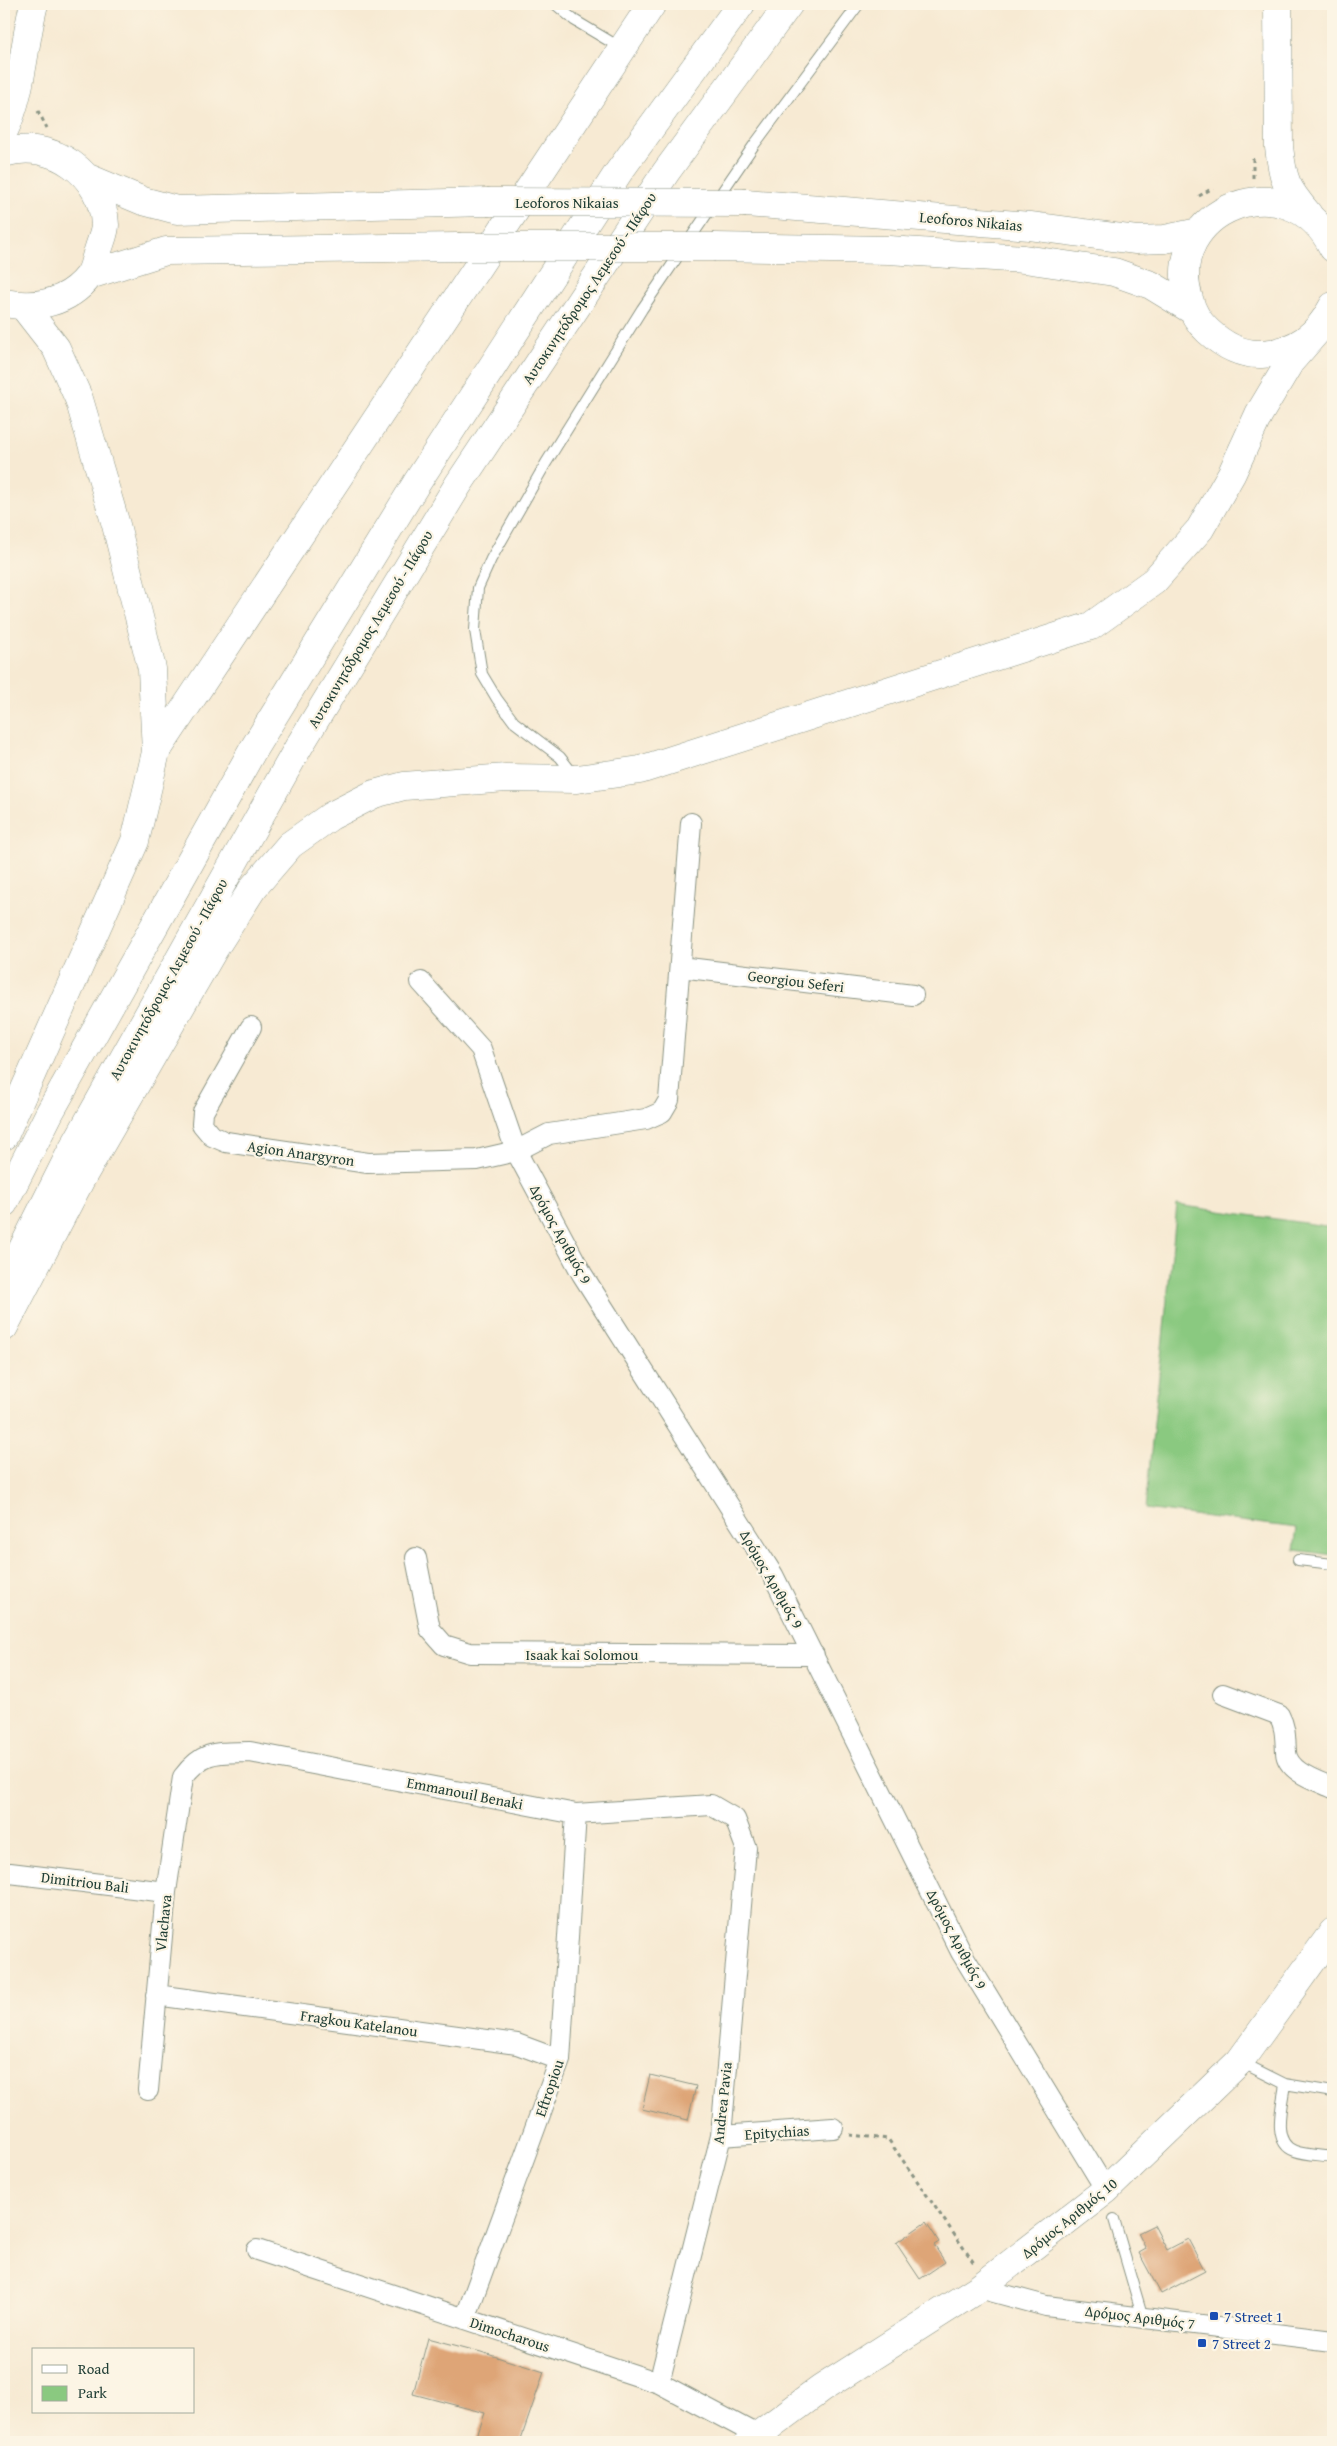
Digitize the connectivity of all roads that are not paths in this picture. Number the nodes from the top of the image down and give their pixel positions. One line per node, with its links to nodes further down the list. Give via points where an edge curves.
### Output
1 (34, 4): 9 (main road, via 20,83)
2 (555, 4): 8 (lane, via 574,20)
3 (652, 4): 8 (main road)
4 (741, 4): 27 (main road, via 618,173 405,501 254,748 50,1112)
5 (789, 4): 28 (main road, Αυτοκινητόδρομος Λεμεσού - Πάφου, via 666,172 443,510 298,748 70,1152)
6 (859, 4): 19 (lane, via 754,145 642,309 546,463 478,588 475,630 482,674 514,722 560,757)
7 (1278, 4): 13 (main road, via 1282,170 1289,192)
8 (621, 48): 18 (main road)
9 (4, 131)
10 (4, 153): 11 (main road, via 17,149 44,150 68,160)
11 (88, 178): 12 (main road, Leoforos Nikaias, bridge, via 142,201 177,210 487,202 746,203 1030,226 1136,240 1165,239); 14 (main road, via 101,201 105,227)
12 (1199, 232): 13 (main road, via 1216,215 1238,204 1262,200 1286,203); 16 (main road, via 1190,250 1186,270 1186,290)
13 (1325, 234)
14 (90, 274): 15 (main road, via 72,292 49,304); 16 (main road, bridge, via 166,251 458,247 889,250 1024,259 1114,272 1151,285)
15 (14, 305): 18 (main road, via 56,348 79,399 116,525 152,669)
16 (1192, 310): 17 (main road, via 1220,342 1239,351 1260,354 1282,352 1301,344)
17 (1327, 321): 19 (main road, via 1290,362 1200,529 1154,582 1091,626 694,755 640,770)
18 (156, 752): 25 (main road, via 135,841)
19 (577, 779): 29 (main road, via 506,778 404,786 374,794 331,816 290,845 253,888 214,949 81,1179)
20 (691, 823): 21 (street, Agion Anargyron)
21 (680, 967): 23 (street, Georgiou Seferi); 26 (street, Agion Anargyron, via 669,1100 662,1112 646,1119 549,1134)
22 (421, 982): 26 (street, Δρόμος Αριθμός 9, via 481,1049)
23 (913, 995)
24 (251, 1027): 26 (street, Agion Anargyron, via 203,1112 202,1124 212,1136 226,1142 368,1163 477,1160)
25 (4, 1136)
26 (516, 1151): 33 (street, Δρόμος Αριθμός 9, via 582,1274 773,1576)
27 (4, 1203)
28 (4, 1286)
29 (4, 1327)
30 (416, 1558): 33 (street, Isaak kai Solomou, via 430,1629 444,1645 470,1653)
31 (1298, 1560): 32 (lane)
32 (1333, 1564)
33 (814, 1655): 51 (street, Δρόμος Αριθμός 9, via 961,1952)
34 (1224, 1694): 36 (street, via 1279,1715 1285,1726 1286,1756 1292,1767)
35 (195, 1762): 37 (street, Emmanouil Benaki, via 213,1753 250,1752); 40 (street, Vlachava, via 183,1777)
36 (1333, 1788)
37 (576, 1814): 38 (street, Emmanouil Benaki, via 710,1805); 43 (street, Eftropiou)
38 (736, 1819): 49 (street, Andrea Pavia, via 746,1848)
39 (4, 1875): 40 (street, Dimitriou Bali, via 10,1873)
40 (166, 1892): 42 (street, Vlachava)
41 (1333, 1932): 44 (main road, Δρόμος Αριθμός 10)
42 (156, 1995): 43 (street, Fragkou Katelanou, via 517,2044); 46 (street, Vlachava)
43 (560, 2060): 56 (street, Eftropiou)
44 (1240, 2062): 45 (lane); 51 (main road, Δρόμος Αριθμός 10)
45 (1286, 2084): 47 (lane); 50 (lane, via 1280,2121 1283,2142 1295,2152)
46 (148, 2090)
47 (1333, 2092)
48 (833, 2128): 49 (street, Epitychias)
49 (721, 2136): 58 (street, Andrea Pavia)
50 (1333, 2157)
51 (1106, 2190): 54 (main road, Δρόμος Αριθμός 10)
52 (1114, 2219): 55 (lane)
53 (258, 2250): 56 (street, Dimocharous)
54 (983, 2285): 55 (street, Δρόμος Αριθμός 7, via 1046,2306); 59 (main road, Δρόμος Αριθμός 10, via 822,2389)
55 (1143, 2318): 57 (street, Δρόμος Αριθμός 7)
56 (465, 2320): 58 (street, Dimocharous)
57 (1333, 2341)
58 (659, 2384): 59 (street, Dimocharous)
59 (753, 2439)

